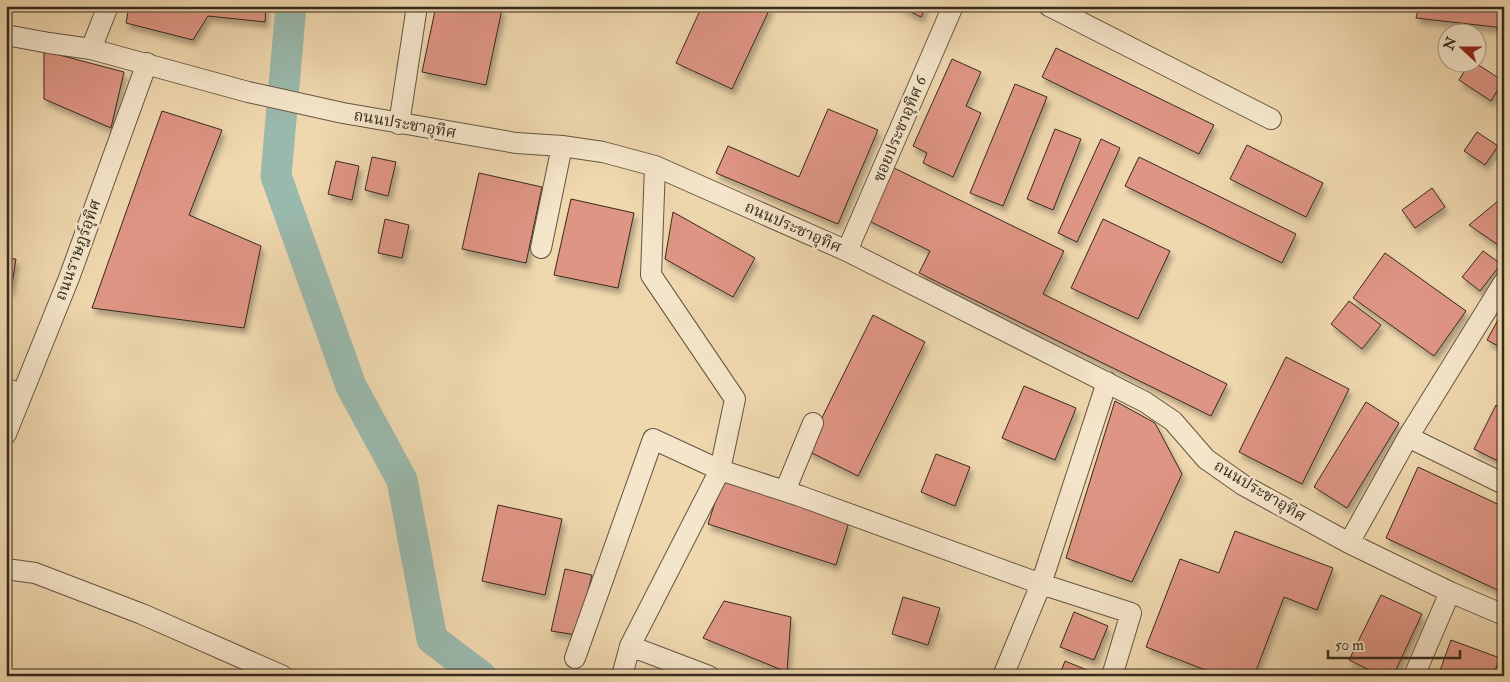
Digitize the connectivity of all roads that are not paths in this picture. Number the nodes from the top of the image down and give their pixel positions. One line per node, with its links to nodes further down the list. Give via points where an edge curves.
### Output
1 (108, 6): 6 (street)
2 (417, 6): 9 (street)
3 (953, 6): 13 (street, ซอยประชาอุทิศ 6)
4 (1049, 6): 8 (street)
5 (6, 35): 6 (street, ถนนประชาอุทิศ)
6 (92, 48): 7 (street, ถนนประชาอุทิศ)
7 (147, 63): 9 (street, ถนนประชาอุทิศ, via 248,92); 16 (street, ถนนราษฎร์อุทิศ, via 72,268)
8 (1271, 118)
9 (399, 124): 10 (street, ถนนประชาอุทิศ, via 516,143)
10 (562, 146): 11 (street, ถนนประชาอุทิศ, via 603,152); 12 (street)
11 (655, 166): 13 (street, ถนนประชาอุทิศ); 20 (street, via 652,275 735,399)
12 (541, 248)
13 (847, 251): 15 (street, ถนนประชาอุทิศ)
14 (1504, 282): 19 (street)
15 (1107, 382): 23 (street, ถนนประชาอุทิศ, via 1174,421 1206,459 1243,485); 25 (street)
16 (15, 387): 18 (street, ถนนราษฎร์อุทิศ)
17 (813, 423): 22 (street)
18 (6, 434)
19 (1408, 437): 21 (street); 23 (street)
20 (720, 470): 22 (street); 28 (street); 29 (street, via 653,439)
21 (1504, 484)
22 (785, 491): 25 (street)
23 (1349, 543): 26 (street, ถนนประชาอุทิศ)
24 (6, 569): 30 (street, via 35,573 142,614)
25 (1041, 584): 33 (street); 34 (street, via 1131,613)
26 (1450, 592): 27 (street, ถนนประชาอุทิศ); 35 (street)
27 (1504, 615)
28 (630, 646): 31 (street); 32 (street)
29 (575, 658)
30 (283, 676)
31 (622, 676)
32 (709, 676)
33 (1003, 676)
34 (1112, 676)
35 (1414, 676)

